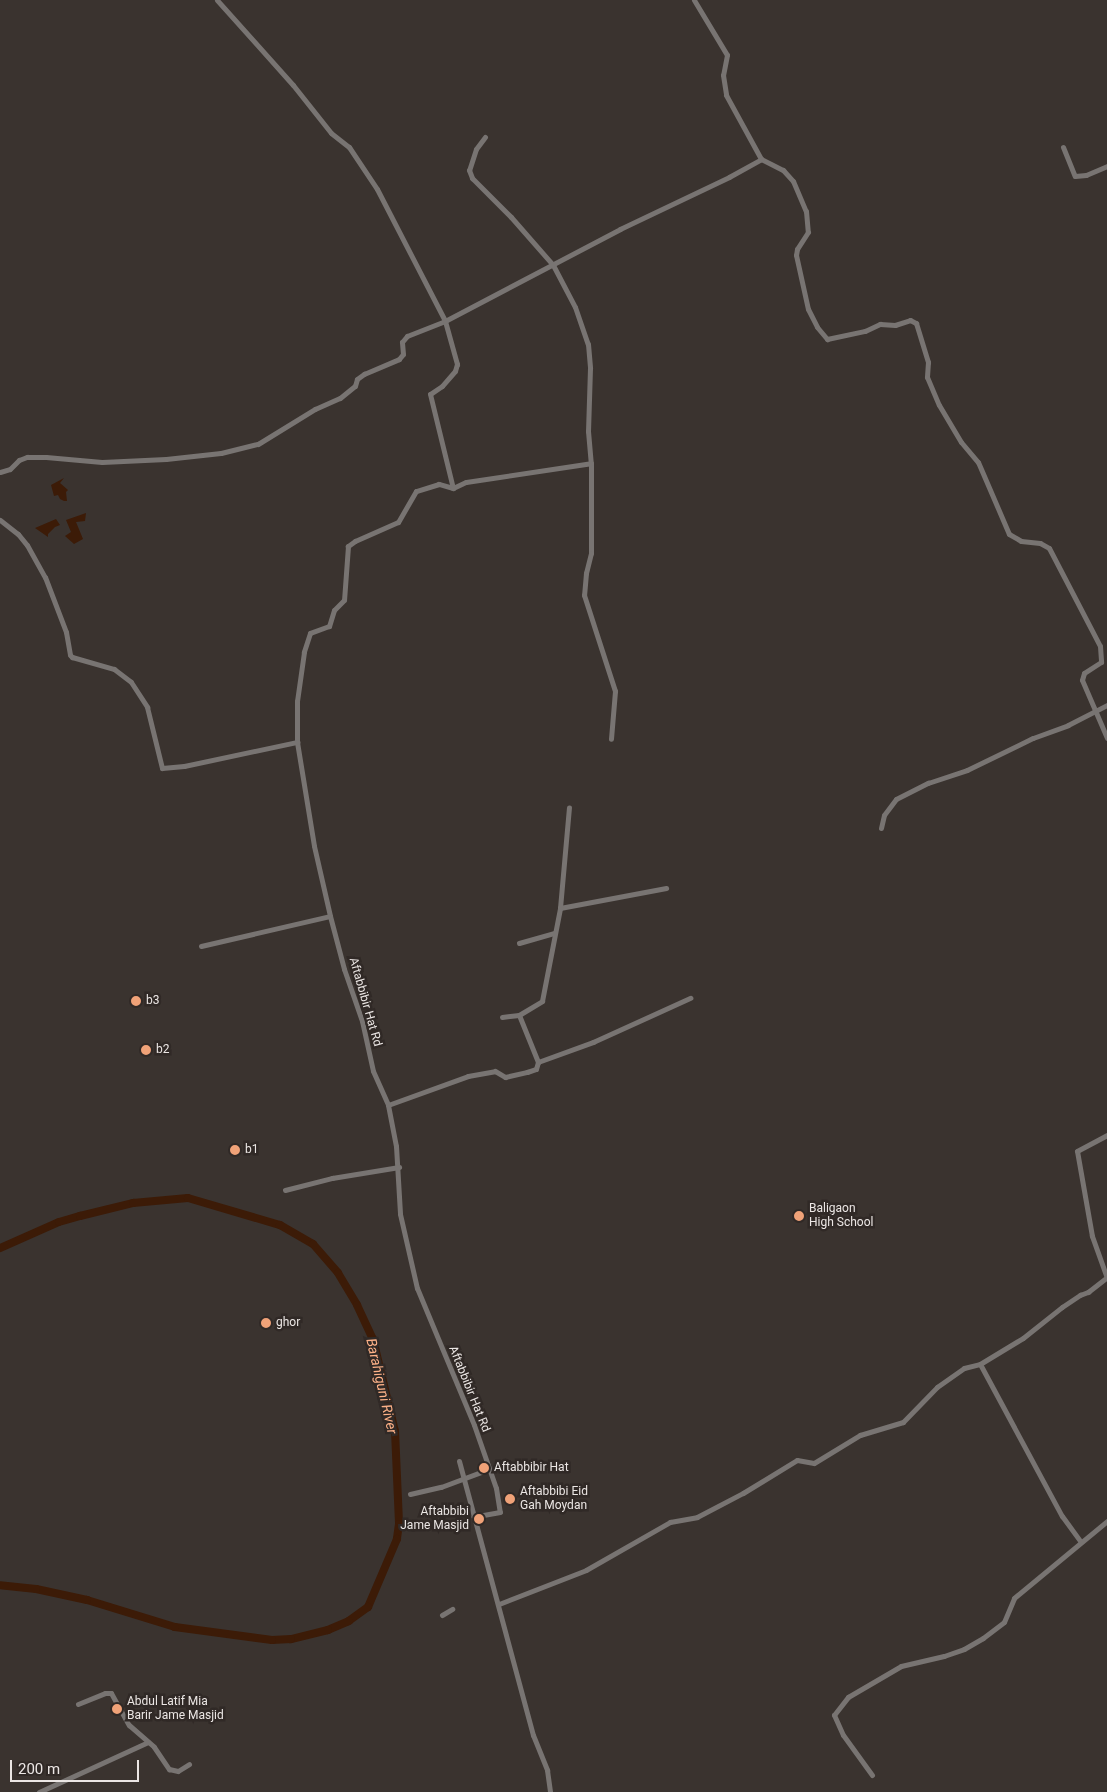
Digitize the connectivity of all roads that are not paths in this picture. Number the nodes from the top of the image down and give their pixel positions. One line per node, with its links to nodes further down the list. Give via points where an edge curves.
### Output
1 (217, 0): 8 (street, via 293,84 331,134 349,147 377,189)
2 (694, 0): 5 (street, via 727,55 723,75 726,94)
3 (484, 137): 7 (street, via 469,170 472,178)
4 (1063, 147): 6 (street, via 1075,176)
5 (761, 159): 7 (street); 14 (street, via 784,170 794,181 806,211 808,232 796,255 808,309 824,337 833,339 880,324 895,325 910,320 916,323 928,362 927,376 939,404 961,442 978,462 1008,534 1049,548 1100,646 1101,662 1088,669 1082,680)
6 (1107, 166)
7 (553, 266): 8 (street); 9 (street, via 575,307 588,344)
8 (445, 321): 10 (street, via 407,336 402,342 402,356 360,377 355,386 340,398 246,448 166,459 102,462 27,458); 11 (street, via 457,364 442,386 430,394)
9 (591, 464): 11 (street, via 466,482); 16 (street, via 591,553 584,595 615,692)
10 (0, 472)
11 (453, 488): 17 (street, Aftabbibir Hat Rd, via 439,484 416,491 400,519 348,546 344,600 334,610 329,626 308,636 297,702)
12 (0, 520): 17 (street, via 28,545 45,577 66,632 70,655 114,669 136,690 147,707 162,768)
13 (1107, 705): 14 (street)
14 (1094, 711): 15 (street); 19 (street, via 896,799 884,815)
15 (1107, 738)
16 (611, 740)
17 (297, 742): 22 (street, Aftabbibir Hat Rd, via 314,846)
18 (569, 806): 21 (street)
19 (881, 828)
20 (666, 888): 21 (street)
21 (560, 908): 23 (street)
22 (330, 916): 25 (street); 30 (street, Aftabbibir Hat Rd, via 374,1071)
23 (554, 933): 24 (street); 27 (street, via 542,1001)
24 (519, 943)
25 (202, 946)
26 (690, 998): 29 (street, via 593,1042)
27 (519, 1015): 28 (street); 29 (street)
28 (502, 1017)
29 (538, 1062): 30 (street, via 536,1069 527,1072 506,1077 495,1071 468,1076)
30 (388, 1105): 32 (street, Aftabbibir Hat Rd)
31 (1107, 1135): 34 (street, via 1078,1151 1092,1236)
32 (399, 1166): 33 (street); 37 (street, Aftabbibir Hat Rd, via 400,1214 417,1288)
33 (285, 1190)
34 (1107, 1278): 35 (street)
35 (980, 1364): 42 (street, via 1062,1516); 43 (street, via 964,1368 936,1387 902,1422 860,1435 814,1463 797,1460 697,1517 670,1522 586,1570)
36 (459, 1461): 38 (street)
37 (489, 1470): 38 (street); 40 (street, Aftabbibir Hat Rd, via 500,1512)
38 (463, 1479): 39 (street); 40 (street)
39 (410, 1494)
40 (473, 1517): 43 (street)
41 (1107, 1521): 42 (street)
42 (1081, 1542): 49 (street, via 1014,1598 1004,1622 983,1638 944,1656 901,1666 848,1697 834,1715 842,1735)
43 (499, 1604): 51 (street, via 533,1734 547,1770)
44 (452, 1609): 45 (street)
45 (442, 1615)
46 (78, 1704): 47 (street, via 111,1693 129,1725)
47 (148, 1742): 48 (street, via 156,1748 170,1770 178,1771); 50 (street)
48 (189, 1764)
49 (872, 1775)
50 (39, 1792)
51 (550, 1792)

